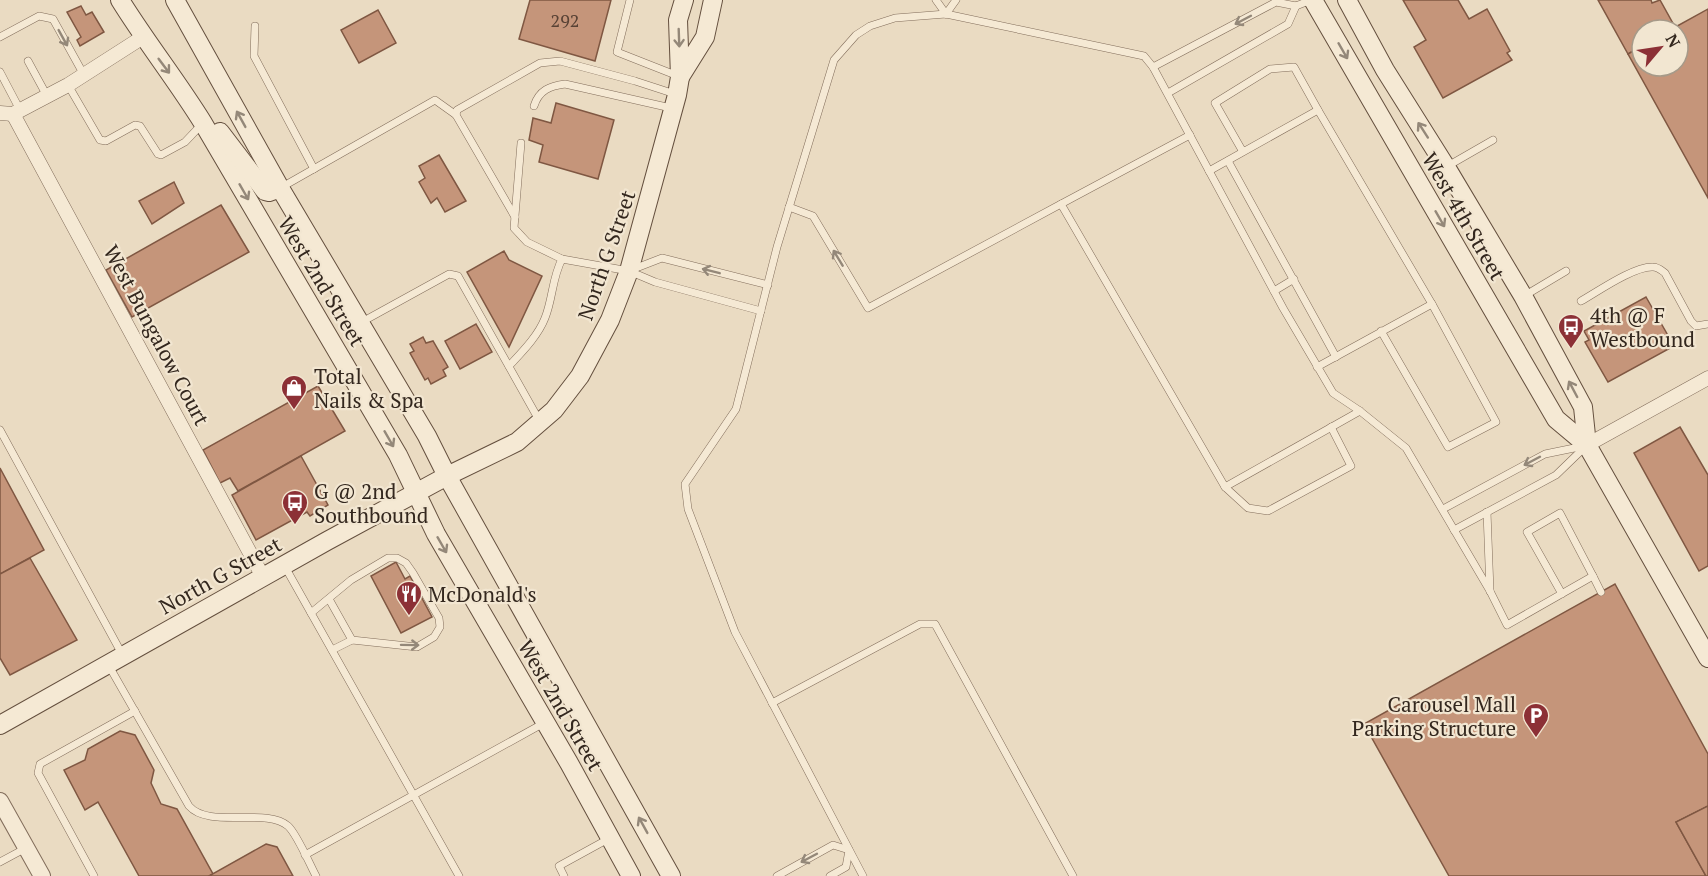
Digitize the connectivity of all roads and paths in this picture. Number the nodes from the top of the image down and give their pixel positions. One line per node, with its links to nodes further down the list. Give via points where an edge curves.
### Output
1 (120, 0): 13 (main road, West 2nd Street)
2 (175, 0): 35 (main road, West 2nd Street, one-way to 2)
3 (630, 0): 19 (lane, via 617,52)
4 (684, 0): 19 (main road, North G Street, one-way to 19, via 678,20)
5 (713, 0): 19 (main road, North G Street, via 705,37)
6 (936, 0): 10 (lane)
7 (956, 0): 10 (lane)
8 (1347, 0): 32 (main road, West 4th Street, one-way to 8, via 1385,70)
9 (1307, 2): 15 (lane, one-way to 15, via 1276,2); 20 (lane, via 1288,24); 60 (main road, West 4th Street, one-way to 60, via 1556,419)
10 (946, 14): 15 (lane, via 1144,56); 37 (lane, via 895,18 870,26 856,35 834,60)
11 (255, 26): 33 (lane, via 254,56)
12 (0, 37): 17 (lane, one-way to 17, via 39,16 52,19)
13 (143, 37): 17 (street); 26 (main road, West 2nd Street, one-way to 26)
14 (28, 61): 21 (lane)
15 (1153, 67): 20 (lane)
16 (0, 72): 24 (lane)
17 (84, 75): 18 (street)
18 (68, 85): 21 (street); 26 (lane, via 100,140 140,126 161,155 185,142)
19 (677, 93): 22 (lane, via 565,84 551,86 537,97); 25 (lane, via 560,61 532,67 457,110); 40 (main road, North G Street)
20 (1168, 93): 27 (lane)
21 (47, 96): 24 (street)
22 (534, 106)
23 (1318, 110): 30 (lane); 30 (lane, via 1294,67 1270,69 1215,104); 47 (lane)
24 (11, 112): 69 (street, West Bungalow Court)
25 (456, 115): 33 (lane, via 435,100); 38 (lane)
26 (203, 123): 35 (main road, via 217,128 265,191); 63 (main road, West 2nd Street, one-way to 63)
27 (1190, 135): 34 (lane); 36 (lane)
28 (1493, 140): 32 (lane)
29 (521, 143): 38 (lane)
30 (1243, 152): 31 (lane)
31 (1228, 160): 34 (lane); 42 (lane)
32 (1446, 167): 45 (main road, West 4th Street)
33 (314, 169): 35 (lane)
34 (1209, 171): 44 (lane)
35 (280, 188): 49 (main road, West 2nd Street)
36 (1061, 204): 37 (lane, one-way to 37, via 868,308 813,216); 62 (lane)
37 (789, 207): 43 (lane)
38 (515, 217): 39 (lane, via 514,228 527,242)
39 (562, 259): 40 (lane); 53 (lane, via 545,318)
40 (629, 271): 43 (lane, one-way to 40, via 662,258); 48 (lane); 57 (main road, North G Street, via 610,320 580,376)
41 (1566, 271): 45 (lane)
42 (1294, 279): 44 (lane); 52 (lane)
43 (768, 285): 48 (lane)
44 (1274, 291): 54 (lane)
45 (1523, 296): 60 (main road, West 4th Street, one-way to 45, via 1583,407)
46 (1581, 301): 50 (lane, via 1651,266 1665,273 1691,321 1696,326)
47 (1432, 304): 51 (lane); 51 (lane, via 1496,422 1448,447)
48 (761, 312): 79 (lane, via 736,409 685,484 688,509 735,632)
49 (360, 323): 53 (lane, via 449,274 458,276); 61 (main road, West 2nd Street)
50 (1708, 324)
51 (1381, 331): 52 (lane)
52 (1336, 357): 54 (lane)
53 (509, 366): 57 (lane)
54 (1317, 367): 56 (lane, via 1333,393)
55 (1708, 378): 60 (street)
56 (1360, 411): 58 (lane); 64 (lane, via 1406,448)
57 (541, 422): 61 (main road, North G Street, via 517,442)
58 (1331, 427): 62 (lane); 62 (lane, via 1351,466 1268,511 1248,508)
59 (0, 430): 78 (lane)
60 (1587, 445): 64 (lane, one-way to 64, via 1545,454); 65 (lane, via 1556,475); 77 (main road, West 4th Street)
61 (447, 476): 63 (main road, North G Street); 96 (main road, West 2nd Street, one-way to 61)
62 (1225, 487)
63 (417, 492): 67 (main road, North G Street); 81 (main road, West 2nd Street, one-way to 81, via 436,534)
64 (1443, 509): 66 (lane)
65 (1487, 512): 66 (lane); 70 (lane)
66 (1454, 530): 70 (lane)
67 (284, 565): 69 (main road, North G Street); 74 (lane)
68 (1593, 576): 71 (lane); 72 (lane); 72 (lane, via 1560,513 1527,532)
69 (263, 577): 78 (main road, North G Street)
70 (1490, 591): 72 (lane, via 1507,625)
71 (1600, 592)
72 (1562, 594)
73 (329, 599): 74 (lane); 75 (lane); 75 (lane, one-way to 73, via 417,647 434,637 440,627 439,618 413,573 398,558 388,558 351,580)
74 (311, 613): 76 (lane)
75 (352, 640): 76 (lane)
76 (332, 650): 83 (lane)
77 (1708, 658)
78 (115, 660): 80 (lane); 82 (main road, North G Street)
79 (772, 704): 87 (lane); 100 (lane, via 920,624 935,624)
80 (135, 711): 88 (lane, via 195,812 276,820 289,827); 91 (lane, via 40,764 38,773)
81 (545, 722): 83 (lane); 85 (main road, West 2nd Street)
82 (0, 725)
83 (413, 795): 88 (lane); 93 (lane)
84 (0, 801): 86 (street)
85 (610, 838): 94 (lane, via 559,866); 95 (main road, West 2nd Street)
86 (26, 848): 89 (lane); 90 (street)
87 (849, 850): 97 (lane, one-way to 97, via 833,845); 98 (lane, via 846,867); 99 (lane)
88 (305, 855): 92 (lane)
89 (0, 862)
90 (42, 876)
91 (94, 876)
92 (316, 876)
93 (459, 876)
94 (564, 876)
95 (631, 876)
96 (671, 876)
97 (777, 876)
98 (830, 876)
99 (863, 876)
100 (1073, 876)

